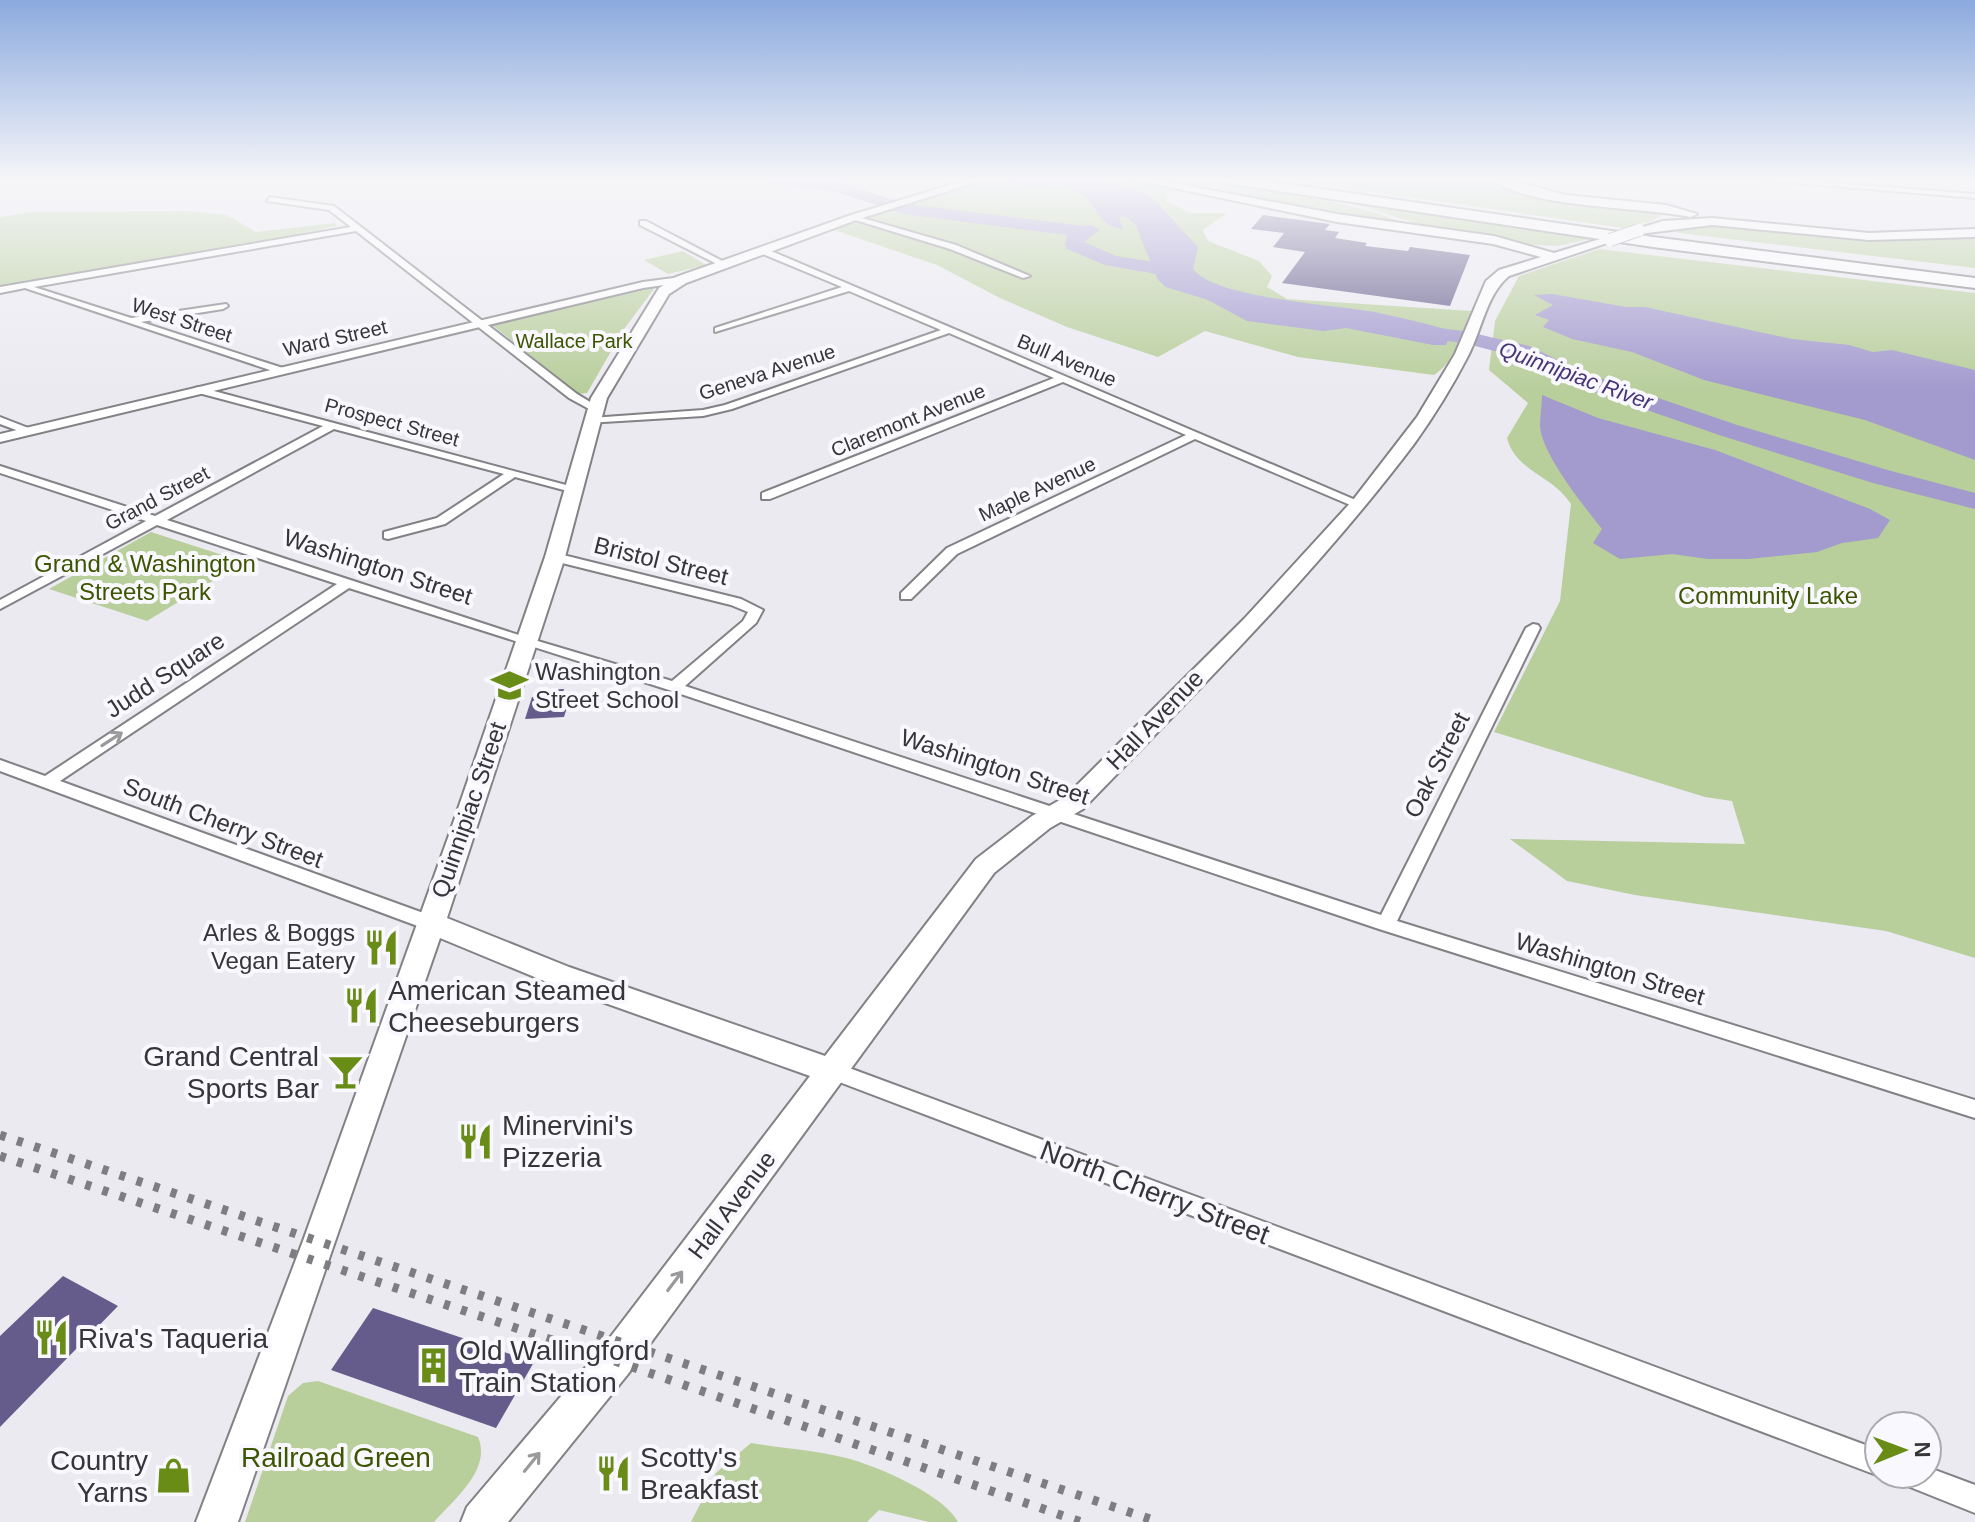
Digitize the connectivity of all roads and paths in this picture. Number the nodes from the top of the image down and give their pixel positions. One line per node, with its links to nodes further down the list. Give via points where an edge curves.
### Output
1 (241, 249): 17 (street)
2 (382, 249): 22 (street)
3 (696, 249): 12 (street)
4 (958, 249): 14 (street)
5 (1527, 249): 11 (main road)
6 (1575, 249): 11 (main road, Hall Avenue)
7 (1629, 249): 16 (highway)
8 (1707, 249): 16 (highway)
9 (1756, 249): 13 (highway)
10 (761, 250): 12 (main road, Quinnipiac Street); 18 (street, Bull Avenue)
11 (1552, 256): 38 (main road, Hall Avenue, via 1497,278 1424,419)
12 (724, 264): 15 (main road, Quinnipiac Street)
13 (1975, 275)
14 (1026, 276)
15 (681, 280): 22 (street, Ward Street); 28 (main road, Quinnipiac Street, via 664,291)
16 (1975, 284)
17 (25, 287): 19 (street); 21 (street, West Street)
18 (849, 288): 23 (street); 24 (street, Bull Avenue)
19 (0, 290)
20 (223, 306): 21 (street)
21 (129, 321): 25 (street, West Street)
22 (481, 324): 25 (street, Ward Street); 28 (street)
23 (718, 330)
24 (949, 330): 26 (street, Bull Avenue); 28 (street, Geneva Avenue, via 703,413)
25 (282, 371): 27 (street, Ward Street)
26 (1063, 378): 32 (street, Bull Avenue); 37 (street, Claremont Avenue)
27 (199, 390): 30 (street, Prospect Street); 31 (street, Ward Street)
28 (593, 415): 36 (main road, Quinnipiac Street)
29 (0, 420): 31 (street)
30 (333, 425): 35 (street, Prospect Street); 39 (street, Grand Street)
31 (27, 431): 33 (street, Ward Street)
32 (1196, 434): 38 (street, Bull Avenue); 43 (street, Maple Avenue, via 952,551)
33 (0, 438)
34 (0, 469): 39 (street, Washington Street)
35 (513, 473): 36 (street, Prospect Street); 40 (street, via 441,521)
36 (575, 489): 41 (main road, Quinnipiac Street)
37 (766, 496)
38 (1359, 504): 50 (main road, Hall Avenue, via 1251,623 1074,803)
39 (157, 521): 42 (street, Washington Street); 44 (street, Grand Street)
40 (388, 535)
41 (555, 557): 46 (main road, Quinnipiac Street); 47 (street, Bristol Street, via 756,610 749,623)
42 (350, 582): 46 (street, Washington Street); 49 (street, Judd Square, one-way to 42)
43 (906, 596)
44 (0, 605)
45 (1533, 628): 52 (street, Oak Street)
46 (526, 642): 47 (street, Washington Street); 51 (main road, Quinnipiac Street)
47 (674, 687): 50 (street, Washington Street)
48 (0, 765): 49 (street, South Cherry Street)
49 (47, 782): 51 (street, South Cherry Street)
50 (1056, 813): 52 (street, Washington Street); 53 (main road, Hall Avenue, via 985,866)
51 (430, 923): 53 (main road, North Cherry Street, via 559,975); 58 (main road, Quinnipiac Street)
52 (1386, 924): 54 (street, Washington Street)
53 (833, 1071): 55 (street, North Cherry Street); 59 (main road, Hall Avenue, one-way to 53, via 615,1361)
54 (1975, 1109)
55 (1863, 1457)
56 (1943, 1487): 57 (street)
57 (1975, 1499)
58 (217, 1522)
59 (482, 1522)

